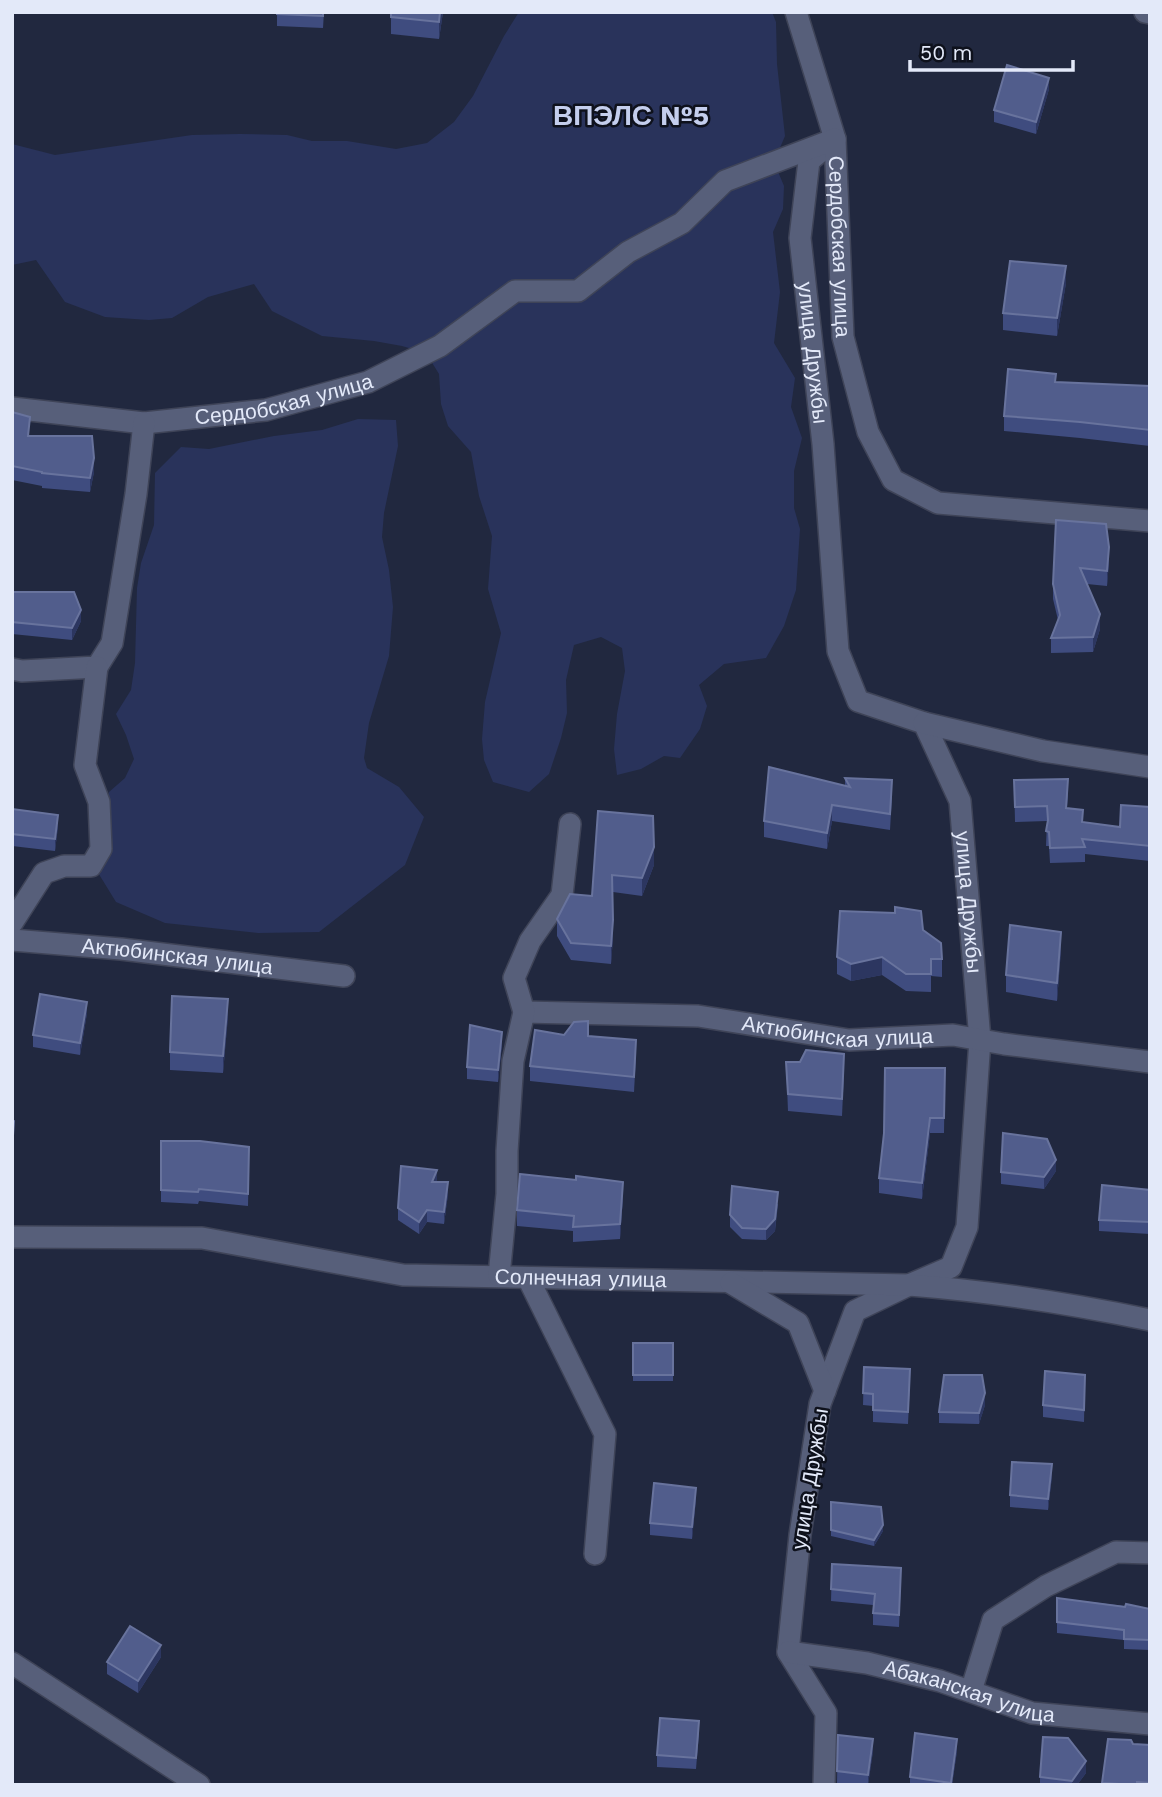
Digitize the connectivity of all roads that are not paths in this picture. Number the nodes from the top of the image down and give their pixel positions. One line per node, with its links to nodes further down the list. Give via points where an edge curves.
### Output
1 (796, 12): 2 (street)
2 (835, 139): 4 (street, Сердобская улица, via 725,181 682,223 628,253 578,291 515,290 440,346 368,382 266,410); 5 (street, Сердобская улица, via 843,337 868,432 893,480 938,503); 8 (street, улица Дружбы, via 808,161 800,238 823,444 838,652 858,701)
3 (12, 408): 4 (street, Сердобская улица)
4 (144, 423): 6 (street, via 112,643)
5 (1150, 521)
6 (97, 667): 7 (street); 11 (street, via 85,765 99,802 101,849 91,866 64,866 44,873)
7 (12, 669)
8 (924, 723): 9 (street, via 1043,751); 15 (street, улица Дружбы, via 960,802)
9 (1150, 767)
10 (570, 824): 14 (street, via 562,895 530,942 514,978)
11 (12, 923)
12 (12, 940): 13 (street, Актюбинская улица)
13 (344, 976)
14 (524, 1012): 15 (street, Актюбинская улица, via 698,1016 849,1040 953,1035); 18 (street, via 513,1061)
15 (980, 1040): 16 (street, Актюбинская улица); 21 (street, улица Дружбы, via 967,1227 951,1267)
16 (1150, 1062)
17 (12, 1237): 18 (street, Солнечная улица, via 202,1238 403,1275)
18 (499, 1276): 19 (street, Солнечная улица)
19 (528, 1278): 20 (street, Солнечная улица); 25 (street, via 605,1434)
20 (730, 1282): 21 (street, Солнечная улица); 23 (street, via 798,1323)
21 (909, 1285): 22 (street, Солнечная улица); 23 (street, улица Дружбы, via 855,1311)
22 (1150, 1320)
23 (825, 1391): 26 (street, улица Дружбы, via 800,1535)
24 (1150, 1553): 28 (street, via 1116,1552 1046,1586 993,1620)
25 (595, 1554)
26 (788, 1652): 28 (street, Абаканская улица, via 867,1663); 31 (street, via 826,1713)
27 (12, 1663): 30 (street)
28 (971, 1691): 29 (street, Абаканская улица, via 1032,1713)
29 (1150, 1724)
30 (198, 1785)
31 (824, 1785)

